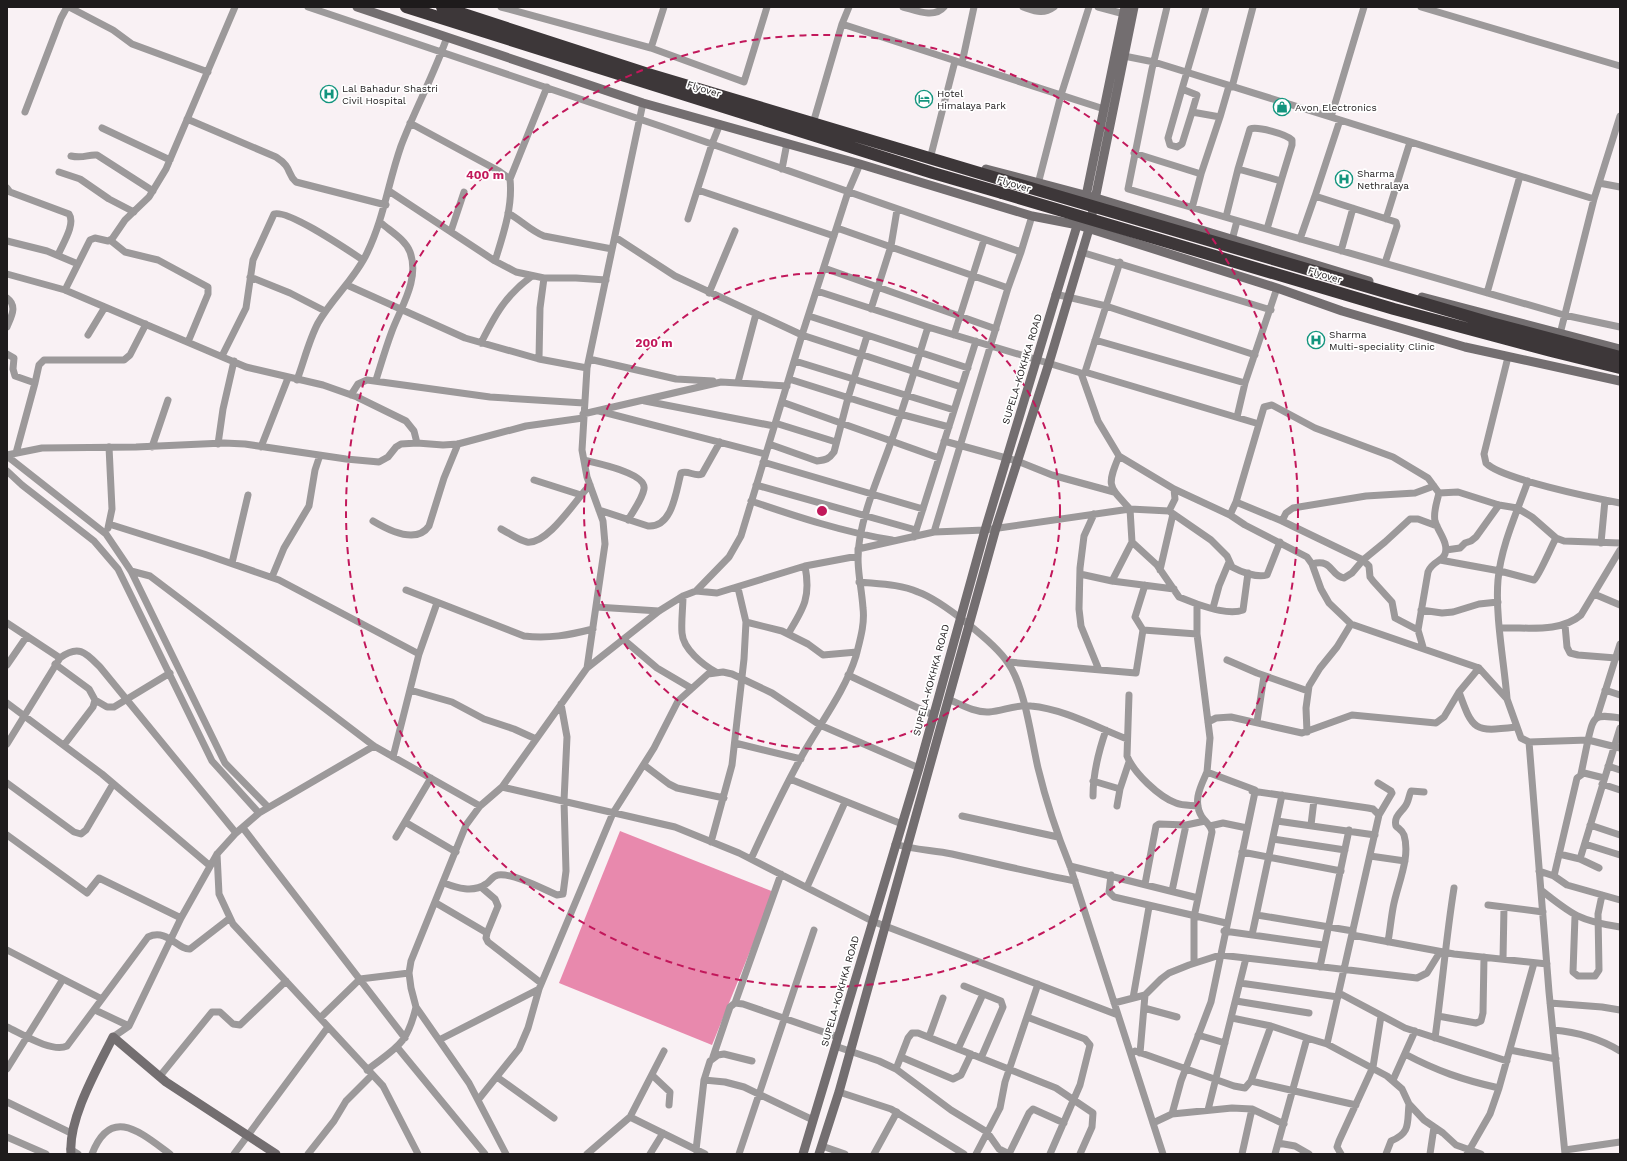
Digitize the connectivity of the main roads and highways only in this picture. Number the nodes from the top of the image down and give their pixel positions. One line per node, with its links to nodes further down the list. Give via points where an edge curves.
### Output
1 (406, 7): 4 (highway, Flyover, bridge, via 932,173 1394,309)
2 (442, 7): 3 (highway, Flyover, bridge, via 648,74 1057,197 1498,325)
3 (1620, 356)
4 (1620, 368)

